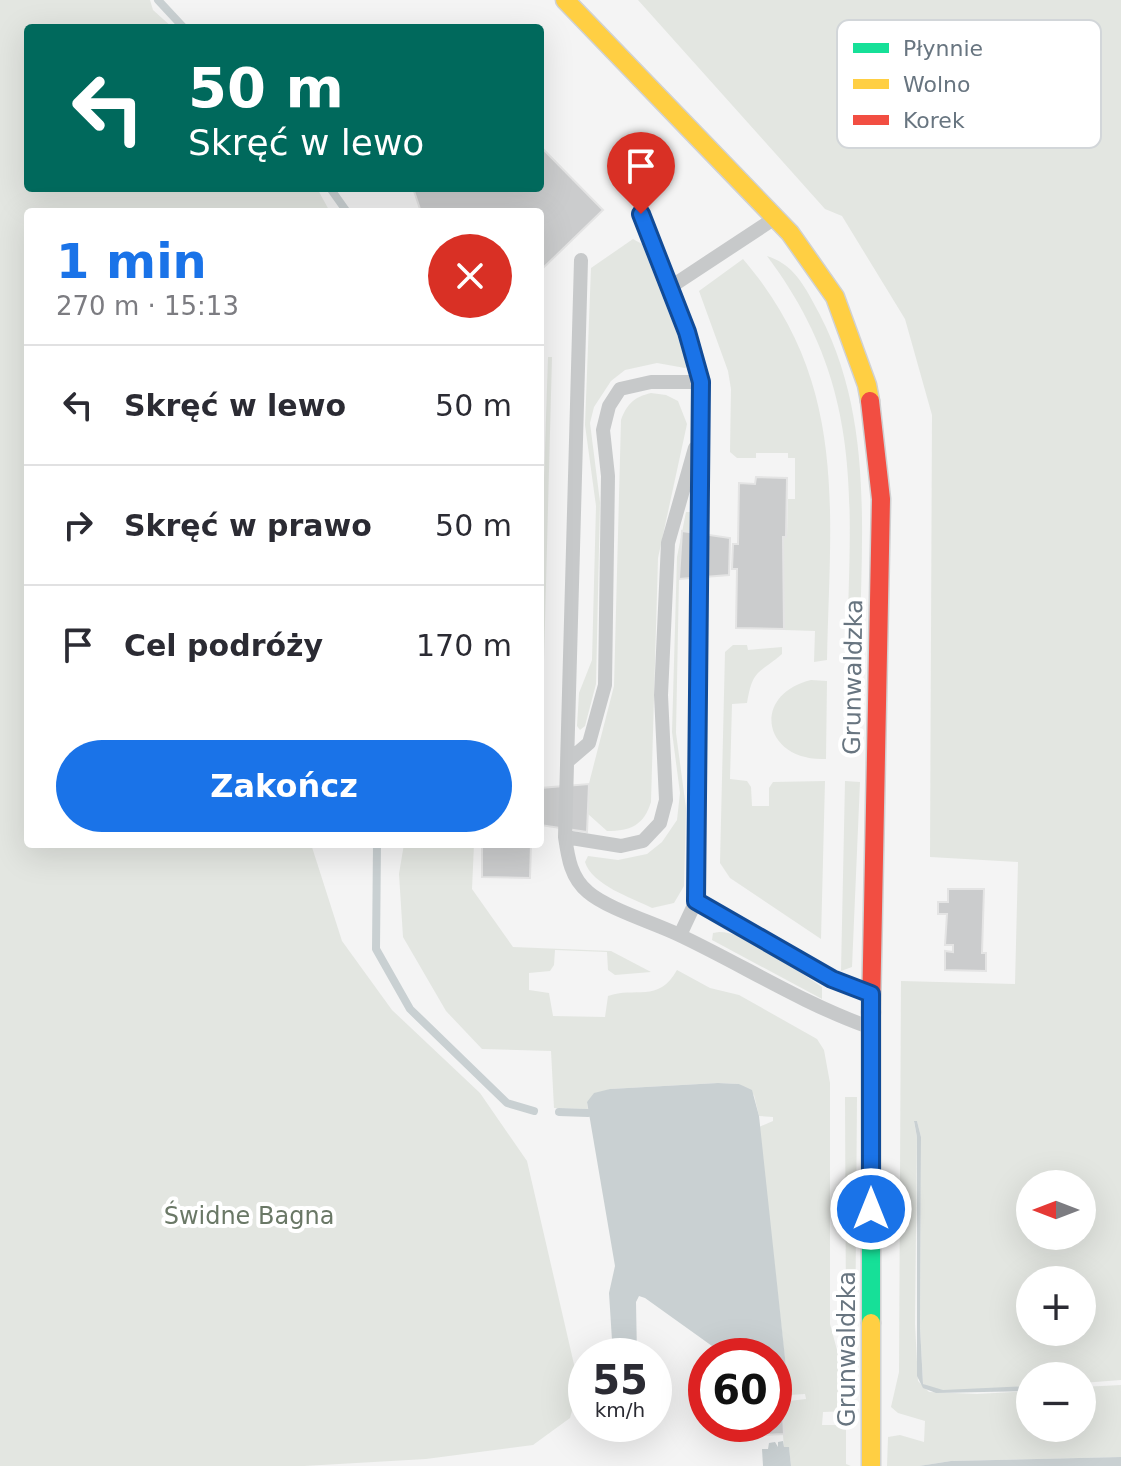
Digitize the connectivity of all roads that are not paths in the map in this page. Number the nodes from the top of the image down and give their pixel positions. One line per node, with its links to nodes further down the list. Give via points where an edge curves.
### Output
1 (565, 0): 3 (main road, Grunwaldzka)
2 (641, 214): 5 (lane)
3 (776, 218): 5 (lane); 12 (main road, Grunwaldzka, via 835,297 867,385 876,436 881,499)
4 (581, 260): 8 (lane)
5 (669, 288): 6 (lane)
6 (701, 382): 7 (lane); 8 (lane, via 651,382 620,389 609,406 603,430 608,476 605,685 589,743)
7 (701, 428): 9 (lane, via 668,543 661,695 666,800 660,823 643,841 621,846); 10 (lane)
8 (568, 761): 9 (lane)
9 (565, 837): 11 (lane, via 572,870 590,894)
10 (696, 901): 11 (lane); 12 (lane, via 832,979)
11 (680, 935): 13 (lane, via 798,997)
12 (871, 994): 13 (main road, Grunwaldzka)
13 (871, 1028): 14 (main road, Grunwaldzka)
14 (871, 1466)

